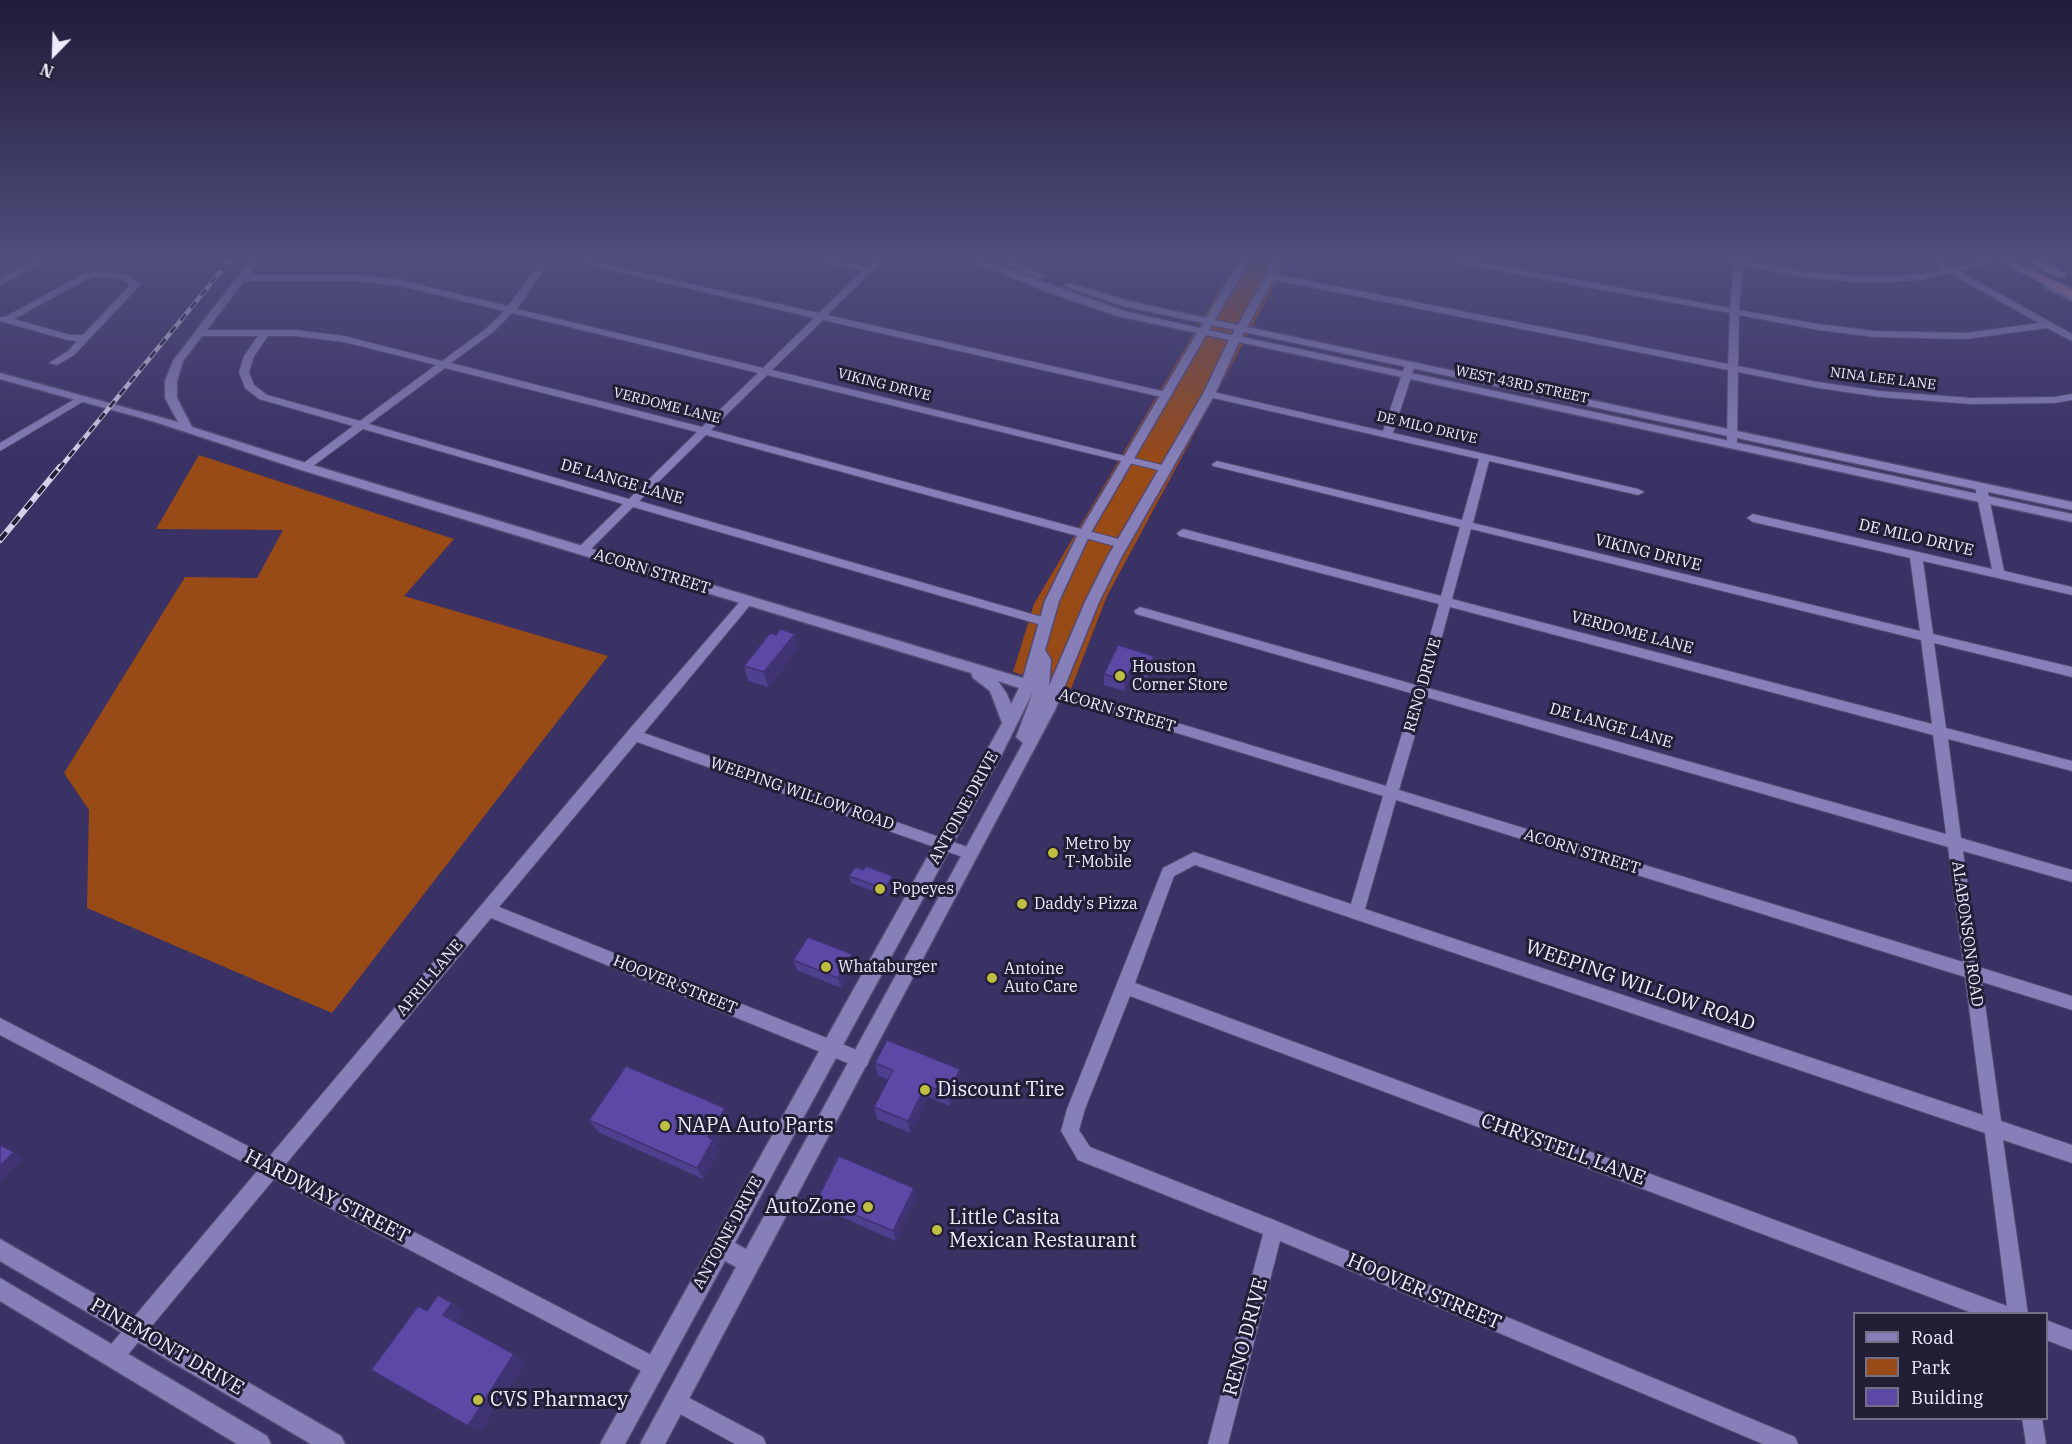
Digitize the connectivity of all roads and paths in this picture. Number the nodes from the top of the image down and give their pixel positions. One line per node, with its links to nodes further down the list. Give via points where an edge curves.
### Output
1 (33, 327): 19 (street)
2 (94, 327): 19 (street)
3 (203, 327): 17 (main road)
4 (493, 327): 22 (street)
5 (582, 327): 25 (street, VIKING DRIVE)
6 (809, 327): 25 (street)
7 (870, 327): 28 (street)
8 (1205, 327): 28 (main road)
9 (1207, 327): 18 (main road, WEST 43RD STREET)
10 (1242, 327): 18 (main road, ANTOINE DRIVE)
11 (1529, 327): 23 (street, NINA LEE LANE)
12 (1735, 327): 23 (street)
13 (1821, 327): 14 (street, via 1927,336)
14 (2033, 327)
15 (2052, 327): 20 (street)
16 (266, 332): 17 (street, VERDOME LANE); 22 (street, VERDOME LANE, via 344,339); 31 (street, DE LANGE LANE, via 249,356 244,372 249,386 263,397)
17 (199, 333): 32 (main road, via 178,361 171,381 171,398)
18 (1238, 334): 24 (main road, WEST 43RD STREET); 27 (main road, ANTOINE DRIVE)
19 (84, 338): 21 (street, via 71,354)
20 (2072, 338)
21 (54, 363)
22 (445, 365): 31 (street); 33 (street, VERDOME LANE)
23 (1734, 368): 29 (street, NINA LEE LANE, via 1880,394 1980,401); 35 (street)
24 (1408, 370): 34 (street); 35 (main road, WEST 43RD STREET)
25 (764, 372): 33 (street); 38 (street, VIKING DRIVE)
26 (0, 376): 30 (main road, ACORN STREET)
27 (1209, 394): 34 (street, DE MILO DRIVE); 41 (main road, ANTOINE DRIVE)
28 (1166, 395): 38 (main road)
29 (2072, 397)
30 (80, 399): 32 (main road, ACORN STREET); 36 (street)
31 (361, 427): 40 (street); 44 (street, DE LANGE LANE)
32 (187, 429): 40 (main road, ACORN STREET)
33 (704, 431): 44 (street); 50 (street, VERDOME LANE)
34 (1388, 433): 37 (street, DE MILO DRIVE)
35 (1732, 439): 43 (main road, WEST 43RD STREET)
36 (0, 448)
37 (1485, 457): 42 (street, DE MILO DRIVE); 48 (street, RENO DRIVE)
38 (1128, 459): 41 (street, VIKING DRIVE); 50 (main road)
39 (1216, 464): 48 (street, VIKING DRIVE)
40 (305, 467): 52 (main road, ACORN STREET)
41 (1166, 469): 51 (main road, ANTOINE DRIVE)
42 (1638, 492)
43 (1983, 494): 45 (main road, WEST 43RD STREET); 47 (main road, WEST 43RD STREET); 54 (street)
44 (629, 503): 52 (street); 59 (street, DE LANGE LANE)
45 (2072, 506)
46 (1753, 518): 53 (street, DE MILO DRIVE)
47 (2072, 518)
48 (1465, 525): 57 (street, RENO DRIVE); 60 (street, VIKING DRIVE)
49 (1184, 533): 57 (street, VERDOME LANE)
50 (1084, 534): 51 (street, VERDOME LANE); 59 (main road)
51 (1122, 544): 63 (main road, ANTOINE DRIVE)
52 (582, 551): 56 (main road, ACORN STREET)
53 (1916, 555): 54 (street, DE MILO DRIVE); 60 (street, ALABONSON ROAD)
54 (1999, 575): 55 (street, DE MILO DRIVE)
55 (2072, 591)
56 (747, 601): 61 (main road, ACORN STREET); 67 (street, APRIL LANE)
57 (1446, 602): 64 (street, RENO DRIVE); 66 (street, VERDOME LANE)
58 (1140, 611): 64 (street, DE LANGE LANE)
59 (1046, 622): 63 (main road, via 1038,649 1044,660)
60 (1928, 638): 62 (street, VIKING DRIVE); 66 (street, ALABONSON ROAD)
61 (970, 668): 63 (main road, ACORN STREET); 65 (main road, via 998,693)
62 (2072, 672)
63 (1041, 689): 65 (main road, ANTOINE DRIVE); 69 (street, ACORN STREET); 72 (main road, ANTOINE DRIVE, via 1024,755)
64 (1421, 691): 69 (street, RENO DRIVE); 70 (street, DE LANGE LANE)
65 (1010, 723): 71 (main road, ANTOINE DRIVE)
66 (1940, 731): 68 (street, VERDOME LANE); 70 (street, ALABONSON ROAD)
67 (633, 735): 71 (street, WEEPING WILLOW ROAD); 74 (street, APRIL LANE)
68 (2072, 766)
69 (1392, 793): 75 (street, RENO DRIVE); 76 (street, ACORN STREET)
70 (1955, 843): 73 (street, DE LANGE LANE); 76 (street, ALABONSON ROAD)
71 (944, 844): 72 (street, WEEPING WILLOW ROAD); 80 (main road, ANTOINE DRIVE)
72 (971, 854): 81 (main road, ANTOINE DRIVE)
73 (2072, 876)
74 (489, 910): 80 (street, HOOVER STREET); 84 (street, APRIL LANE)
75 (1356, 913): 77 (street, WEEPING WILLOW ROAD, via 1194,858 1168,872); 82 (street, WEEPING WILLOW ROAD)
76 (1973, 973): 78 (street, ACORN STREET); 82 (street, ALABONSON ROAD)
77 (1125, 987): 85 (street, HOOVER STREET, via 1070,1131 1084,1154); 90 (street, CHRYSTELL LANE)
78 (2072, 1003)
79 (0, 1026): 84 (street, HARDWAY STREET)
80 (830, 1047): 81 (street, HOOVER STREET); 86 (main road, ANTOINE DRIVE)
81 (861, 1060): 88 (main road, ANTOINE DRIVE)
82 (1993, 1127): 83 (street, WEEPING WILLOW ROAD); 91 (street, ALABONSON ROAD)
83 (2072, 1154)
84 (270, 1168): 92 (street, APRIL LANE); 96 (street, HARDWAY STREET)
85 (1274, 1229): 104 (street, RENO DRIVE); 105 (street, HOOVER STREET)
86 (721, 1246): 88 (main road); 96 (main road, ANTOINE DRIVE)
87 (0, 1249): 92 (main road, PINEMONT DRIVE)
88 (750, 1264): 97 (main road, ANTOINE DRIVE)
89 (0, 1289): 95 (main road, PINEMONT DRIVE)
90 (1997, 1312)
91 (2018, 1312)
92 (136, 1329): 95 (street, APRIL LANE); 99 (main road, PINEMONT DRIVE)
93 (2048, 1331): 94 (street)
94 (2072, 1340)
95 (114, 1356): 100 (main road, PINEMONT DRIVE)
96 (654, 1367): 101 (main road, ANTOINE DRIVE)
97 (676, 1401): 102 (main road, ANTOINE DRIVE); 103 (street)
98 (2032, 1420): 106 (street)
99 (323, 1442)
100 (259, 1444)
101 (612, 1444)
102 (652, 1444)
103 (756, 1444)
104 (1218, 1444)
105 (1788, 1444)
106 (2036, 1444)

